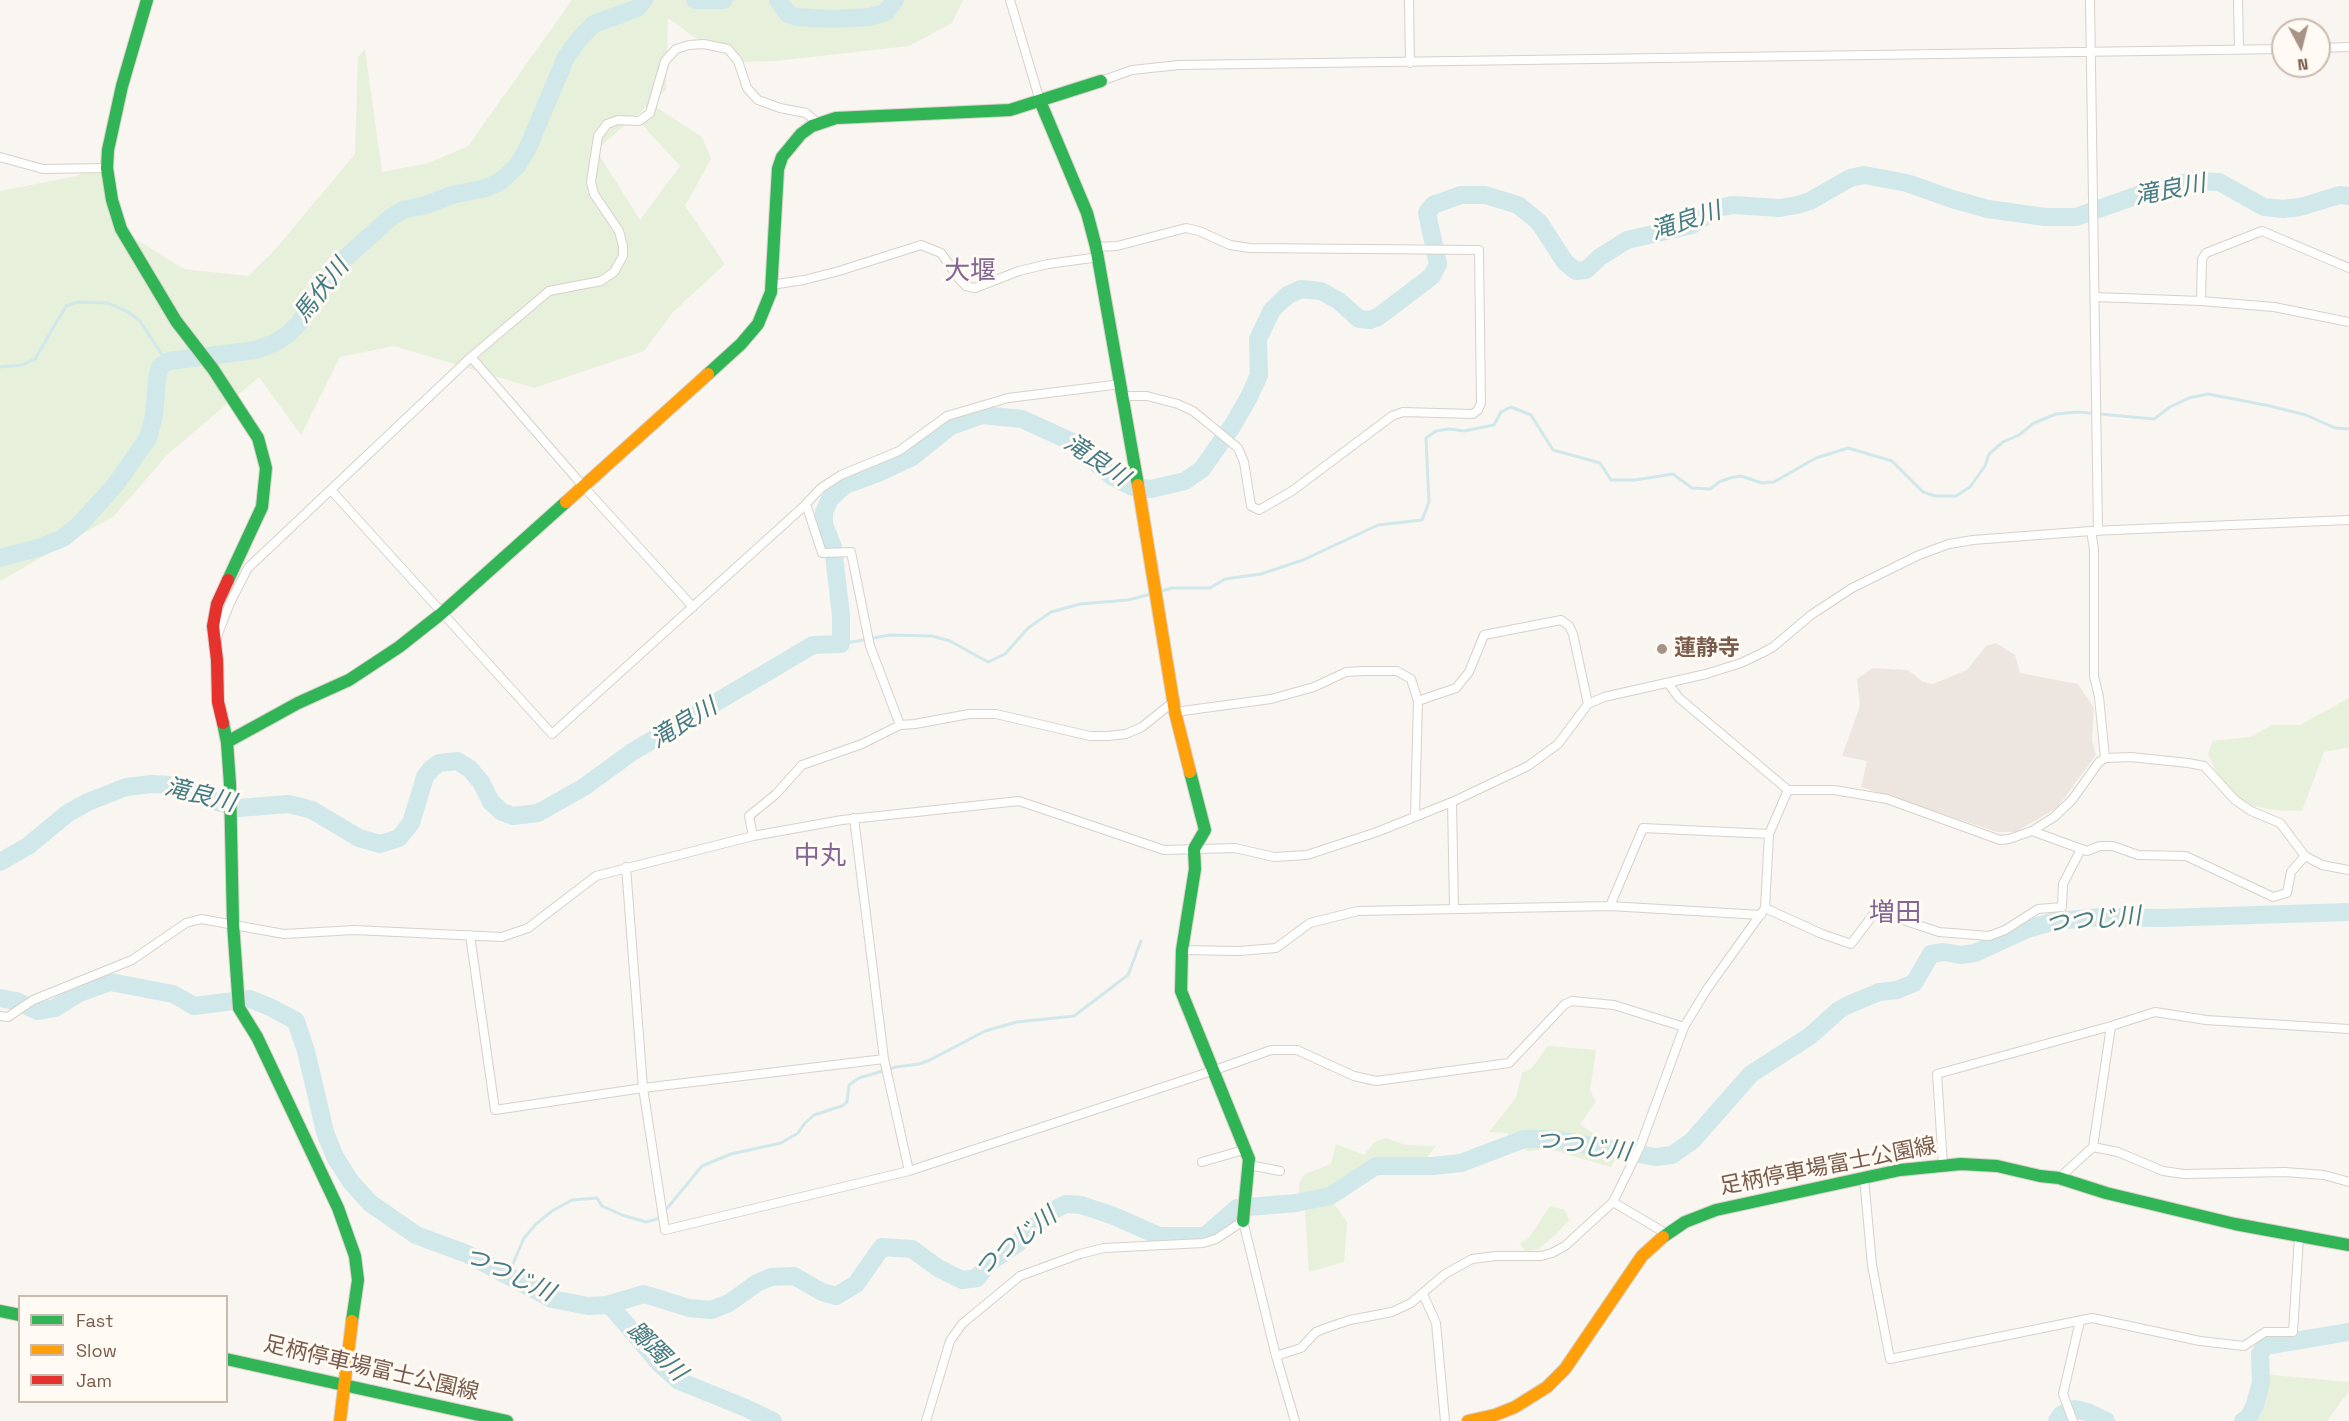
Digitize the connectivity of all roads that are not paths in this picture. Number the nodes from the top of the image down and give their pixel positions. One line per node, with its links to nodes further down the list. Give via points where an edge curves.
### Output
1 (147, 0): 16 (street, via 122,86)
2 (1010, 0): 13 (street)
3 (1409, 0): 11 (street)
4 (2090, 0): 10 (street)
5 (2238, 0): 9 (street)
6 (2349, 47): 7 (street)
7 (2331, 48)
8 (2271, 49): 9 (street)
9 (2239, 50): 10 (street)
10 (2091, 52): 11 (street); 20 (street)
11 (1410, 63): 12 (street, via 1179,65 1132,70)
12 (1101, 81): 13 (street)
13 (1040, 101): 14 (street, via 995,112 854,116); 17 (street, via 1087,213)
14 (818, 123): 19 (street, via 790,146 778,169); 23 (street, via 806,113 758,100 747,88 738,61 728,50 704,44 676,49 665,61 650,113 639,121 607,124 598,136 591,182 594,194 619,231 623,256 619,265 601,281 549,291)
15 (0, 158): 16 (street, via 43,169)
16 (107, 168): 33 (street, via 121,230 176,321 258,438 266,468 262,507 217,604)
17 (1098, 252): 19 (street, via 1020,271 975,288 960,280 941,253 921,245 830,273); 24 (street); 25 (street, via 1186,228 1230,245 1250,248 1479,250 1478,410 1473,414 1403,412 1392,416 1292,491 1259,510 1251,506 1238,448 1193,411 1178,404 1147,396)
18 (2349, 268): 21 (street, via 2262,231 2206,253 2202,258)
19 (771, 285): 26 (street, via 758,324 741,344)
20 (2095, 297): 21 (street); 30 (street)
21 (2201, 301): 22 (street, via 2274,307)
22 (2349, 322)
23 (471, 357): 26 (street); 27 (street)
24 (1121, 384): 25 (street); 28 (street, via 1008,398 947,416 899,451 841,475)
25 (1124, 396): 37 (street)
26 (583, 486): 31 (street); 32 (street)
27 (331, 490): 32 (street); 33 (street, via 248,568)
28 (806, 504): 31 (street); 38 (street, via 822,553 851,552 869,638)
29 (2349, 520): 30 (street)
30 (2095, 531): 34 (street, via 1948,544 1852,588 1762,653 1741,663); 40 (street, via 2094,676)
31 (693, 607): 32 (street, via 552,734)
32 (442, 613): 39 (street, via 349,680)
33 (214, 642): 39 (street, via 218,702)
34 (1668, 682): 36 (street); 41 (street, via 1679,698)
35 (1418, 701): 36 (street, via 1456,688 1469,672 1484,635 1561,620 1573,634); 37 (street, via 1411,680 1397,671 1363,671 1346,672 1314,687 1271,699); 43 (street)
36 (1588, 704): 42 (street, via 1558,744 1541,758)
37 (1174, 707): 38 (street, via 1126,734 1107,736 1090,736 996,714 969,714); 48 (street, via 1205,830)
38 (900, 725): 47 (street, via 862,744 802,765 749,816)
39 (227, 741): 56 (street)
40 (2105, 758): 45 (street, via 2072,800); 50 (street, via 2131,757 2204,766 2235,800 2280,823)
41 (1788, 790): 45 (street, via 1834,790 1887,800 2000,840); 46 (street)
42 (1452, 802): 43 (street); 54 (street)
43 (1415, 816): 48 (street, via 1307,855 1274,857 1234,848)
44 (855, 818): 47 (street); 48 (street, via 1019,801 1164,850); 63 (street)
45 (2032, 831): 49 (street)
46 (1769, 834): 53 (street, via 1643,828); 55 (street)
47 (753, 836): 51 (street)
48 (1194, 849): 58 (street, via 1195,869)
49 (2081, 849): 50 (street, via 2113,846 2138,855 2186,856 2273,897 2287,892 2290,872); 55 (street, via 2063,884 2062,907 2038,909 1989,936 1939,932 1876,911 1851,944)
50 (2305, 856): 52 (street, via 2322,865)
51 (626, 867): 57 (street, via 596,876 528,928 502,937); 65 (street)
52 (2349, 870)
53 (1610, 906): 54 (street); 55 (street)
54 (1454, 909): 58 (street, via 1358,911 1310,923 1276,948)
55 (1763, 912): 61 (street, via 1713,979)
56 (233, 923): 57 (street, via 284,934 354,930); 59 (street, via 201,919 186,923 132,960 33,1000 8,1017); 87 (street, via 239,1008 257,1037 338,1208 355,1256 358,1280)
57 (470, 935): 65 (street, via 495,1110)
58 (1182, 950): 64 (street, via 1181,991)
59 (0, 1016)
60 (2111, 1026): 62 (street, via 2155,1012 2206,1020); 66 (street); 70 (street, via 1937,1074)
61 (1684, 1027): 64 (street, via 1614,1005 1572,1001 1503,1065 1376,1081 1284,1048); 76 (street, via 1640,1147)
62 (2349, 1029)
63 (884, 1059): 65 (street); 71 (street)
64 (1215, 1070): 67 (street); 71 (street)
65 (643, 1088): 71 (street, via 665,1230)
66 (2093, 1147): 74 (street); 75 (street, via 2118,1152 2163,1171 2184,1174 2285,1172 2324,1175)
67 (1247, 1149): 68 (street); 69 (street)
68 (1202, 1162)
69 (1249, 1165): 72 (street); 77 (street)
70 (1943, 1165): 73 (street, 足柄停車場富士公園線); 74 (street, 足柄停車場富士公園線, via 1997,1167)
71 (909, 1171)
72 (1280, 1171)
73 (1864, 1178): 78 (street, 足柄停車場富士公園線, via 1716,1210); 84 (street, via 1872,1265 1890,1359)
74 (2059, 1178): 79 (street, 足柄停車場富士公園線, via 2162,1207)
75 (2349, 1182)
76 (1613, 1202): 78 (street); 81 (street, via 1552,1253 1473,1259 1445,1274)
77 (1244, 1212): 85 (street); 91 (street, via 1216,1239 1203,1243 1104,1248 1020,1276 962,1324 950,1341)
78 (1667, 1234): 94 (street, 足柄停車場富士公園線, via 1642,1256 1565,1369 1547,1387 1515,1407)
79 (2299, 1237): 80 (street, 足柄停車場富士公園線); 84 (street, via 2293,1332 2265,1332 2244,1346 2200,1341 2092,1318)
80 (2349, 1245)
81 (1423, 1294): 85 (street, via 1392,1312 1316,1332 1301,1348); 93 (street, via 1436,1323)
82 (0, 1311): 83 (street)
83 (18, 1315)
84 (2080, 1321): 88 (street, via 2063,1394)
85 (1276, 1356): 92 (street)
86 (228, 1359): 87 (street, 足柄停車場富士公園線)
87 (343, 1383): 89 (street); 90 (street, 足柄停車場富士公園線)
88 (2072, 1419)
89 (340, 1421)
90 (507, 1421)
91 (926, 1421)
92 (1295, 1421)
93 (1445, 1421)
94 (1467, 1421)

